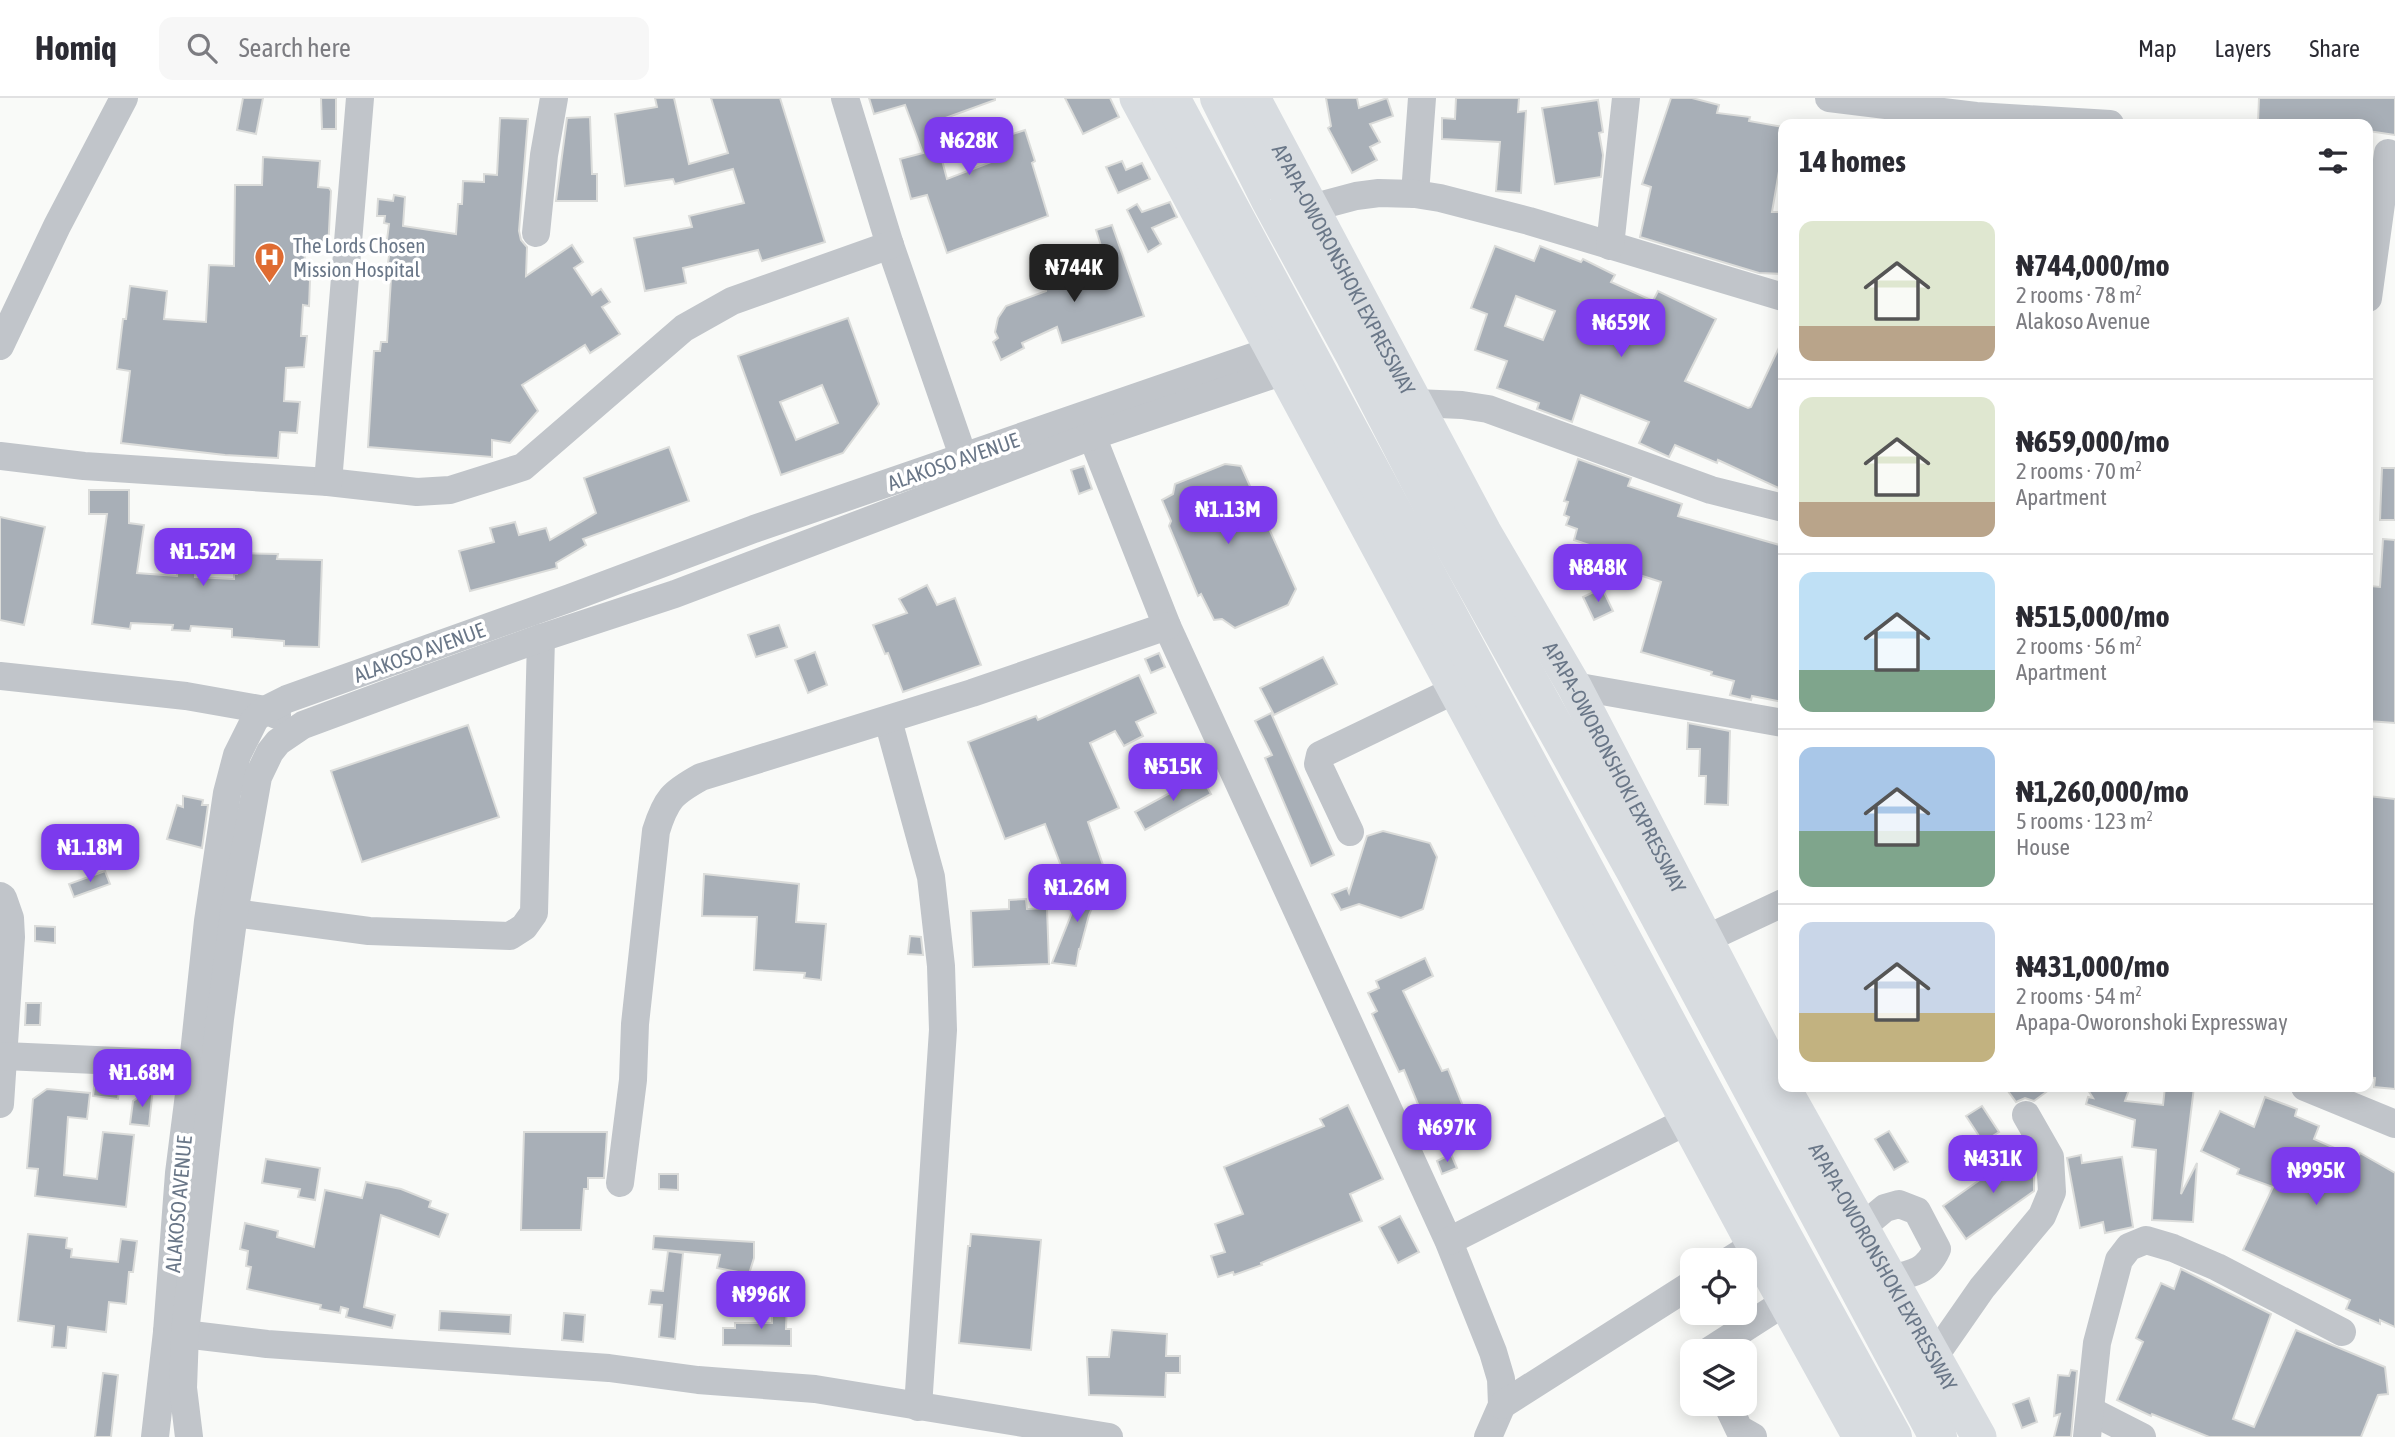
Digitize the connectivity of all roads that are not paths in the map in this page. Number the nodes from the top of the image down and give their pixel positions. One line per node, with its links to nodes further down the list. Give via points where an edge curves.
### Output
1 (124, 98): 21 (street)
2 (360, 98): 27 (street)
3 (554, 98): 16 (street)
4 (845, 98): 17 (street)
5 (1137, 98): 22 (main road)
6 (1171, 98): 74 (highway)
7 (1219, 98): 75 (highway, APAPA-OWORONSHOKI EXPRESSWAY, via 1439,519 1635,871)
8 (1253, 98): 15 (main road, APAPA-OWORONSHOKI EXPRESSWAY)
9 (1422, 98): 14 (street)
10 (1626, 98): 18 (street)
11 (1829, 98): 12 (street)
12 (2026, 119)
13 (2384, 152): 19 (street)
14 (1415, 194): 15 (street, via 1356,196); 18 (street)
15 (1311, 208): 23 (main road, APAPA-OWORONSHOKI EXPRESSWAY)
16 (536, 233)
17 (890, 245): 26 (street); 27 (street, via 732,300 684,328 523,467 450,491)
18 (1609, 246): 20 (street)
19 (2373, 252)
20 (1778, 296)
21 (0, 346)
22 (1278, 360): 24 (street, ALAKOSO AVENUE); 26 (street, ALAKOSO AVENUE, via 1153,393); 33 (main road)
23 (1416, 403): 28 (street, via 1488,410 1699,486); 32 (main road, APAPA-OWORONSHOKI EXPRESSWAY, via 1484,532)
24 (1092, 436): 29 (street); 30 (street, ALAKOSO AVENUE, via 675,594)
25 (0, 456): 27 (street)
26 (963, 456): 34 (street, ALAKOSO AVENUE)
27 (328, 482)
28 (1778, 507)
29 (1167, 626): 35 (street); 54 (street)
30 (541, 638): 37 (street, ALAKOSO AVENUE); 41 (street, via 534,913 524,928 510,936 369,931)
31 (0, 676): 34 (street, via 187,696)
32 (1574, 686): 36 (street); 42 (main road, APAPA-OWORONSHOKI EXPRESSWAY)
33 (1455, 690): 38 (street, via 1320,754 1318,764); 50 (main road)
34 (265, 710): 37 (street); 44 (street, ALAKOSO AVENUE, via 255,719 237,754 227,793 208,921)
35 (888, 720): 52 (street, via 701,777 678,790 663,808 656,831); 65 (street, via 931,877 941,966 943,1030)
36 (1778, 722)
37 (303, 725): 41 (street, ALAKOSO AVENUE, via 278,742 262,767)
38 (1350, 832)
39 (0, 896): 43 (street, via 10,918 11,937)
40 (1778, 905): 42 (street)
41 (234, 913): 44 (street, ALAKOSO AVENUE)
42 (1706, 939): 45 (main road, APAPA-OWORONSHOKI EXPRESSWAY)
43 (4, 1056): 44 (street); 48 (street)
44 (204, 1065): 60 (street, ALAKOSO AVENUE, via 179,1173)
45 (1778, 1072)
46 (1788, 1092): 53 (main road, APAPA-OWORONSHOKI EXPRESSWAY)
47 (2317, 1092): 51 (street)
48 (0, 1104)
49 (2026, 1115): 63 (street, via 2050,1157 2052,1192 2042,1216 1982,1288)
50 (1687, 1122): 54 (street); 55 (main road)
51 (2395, 1124)
52 (620, 1183)
53 (1861, 1228): 57 (main road, APAPA-OWORONSHOKI EXPRESSWAY); 57 (street, via 1885,1208 1899,1204 1917,1211 1937,1249 1931,1262 1918,1272)
54 (1449, 1241): 64 (street, via 1493,1352)
55 (1740, 1248)
56 (1757, 1270): 59 (main road)
57 (1891, 1278): 63 (main road, APAPA-OWORONSHOKI EXPRESSWAY)
58 (1680, 1292): 64 (street)
59 (1785, 1302): 62 (street); 73 (main road)
60 (176, 1332): 65 (street, via 320,1349 609,1368 698,1381 816,1389); 68 (street, ALAKOSO AVENUE); 69 (street, ALAKOSO AVENUE)
61 (2342, 1332): 67 (street, via 2217,1267 2146,1240 2129,1247 2119,1260 2096,1343)
62 (1728, 1339)
63 (1934, 1357): 76 (main road, APAPA-OWORONSHOKI EXPRESSWAY)
64 (1502, 1405): 71 (street)
65 (918, 1407): 70 (street)
66 (1733, 1416): 72 (street, via 1739,1429)
67 (2089, 1424): 77 (street)
68 (155, 1437)
69 (189, 1437)
70 (1109, 1437)
71 (1488, 1437)
72 (1753, 1437)
73 (1860, 1437)
74 (1893, 1437)
75 (1938, 1437)
76 (1979, 1437)
77 (2142, 1437)

